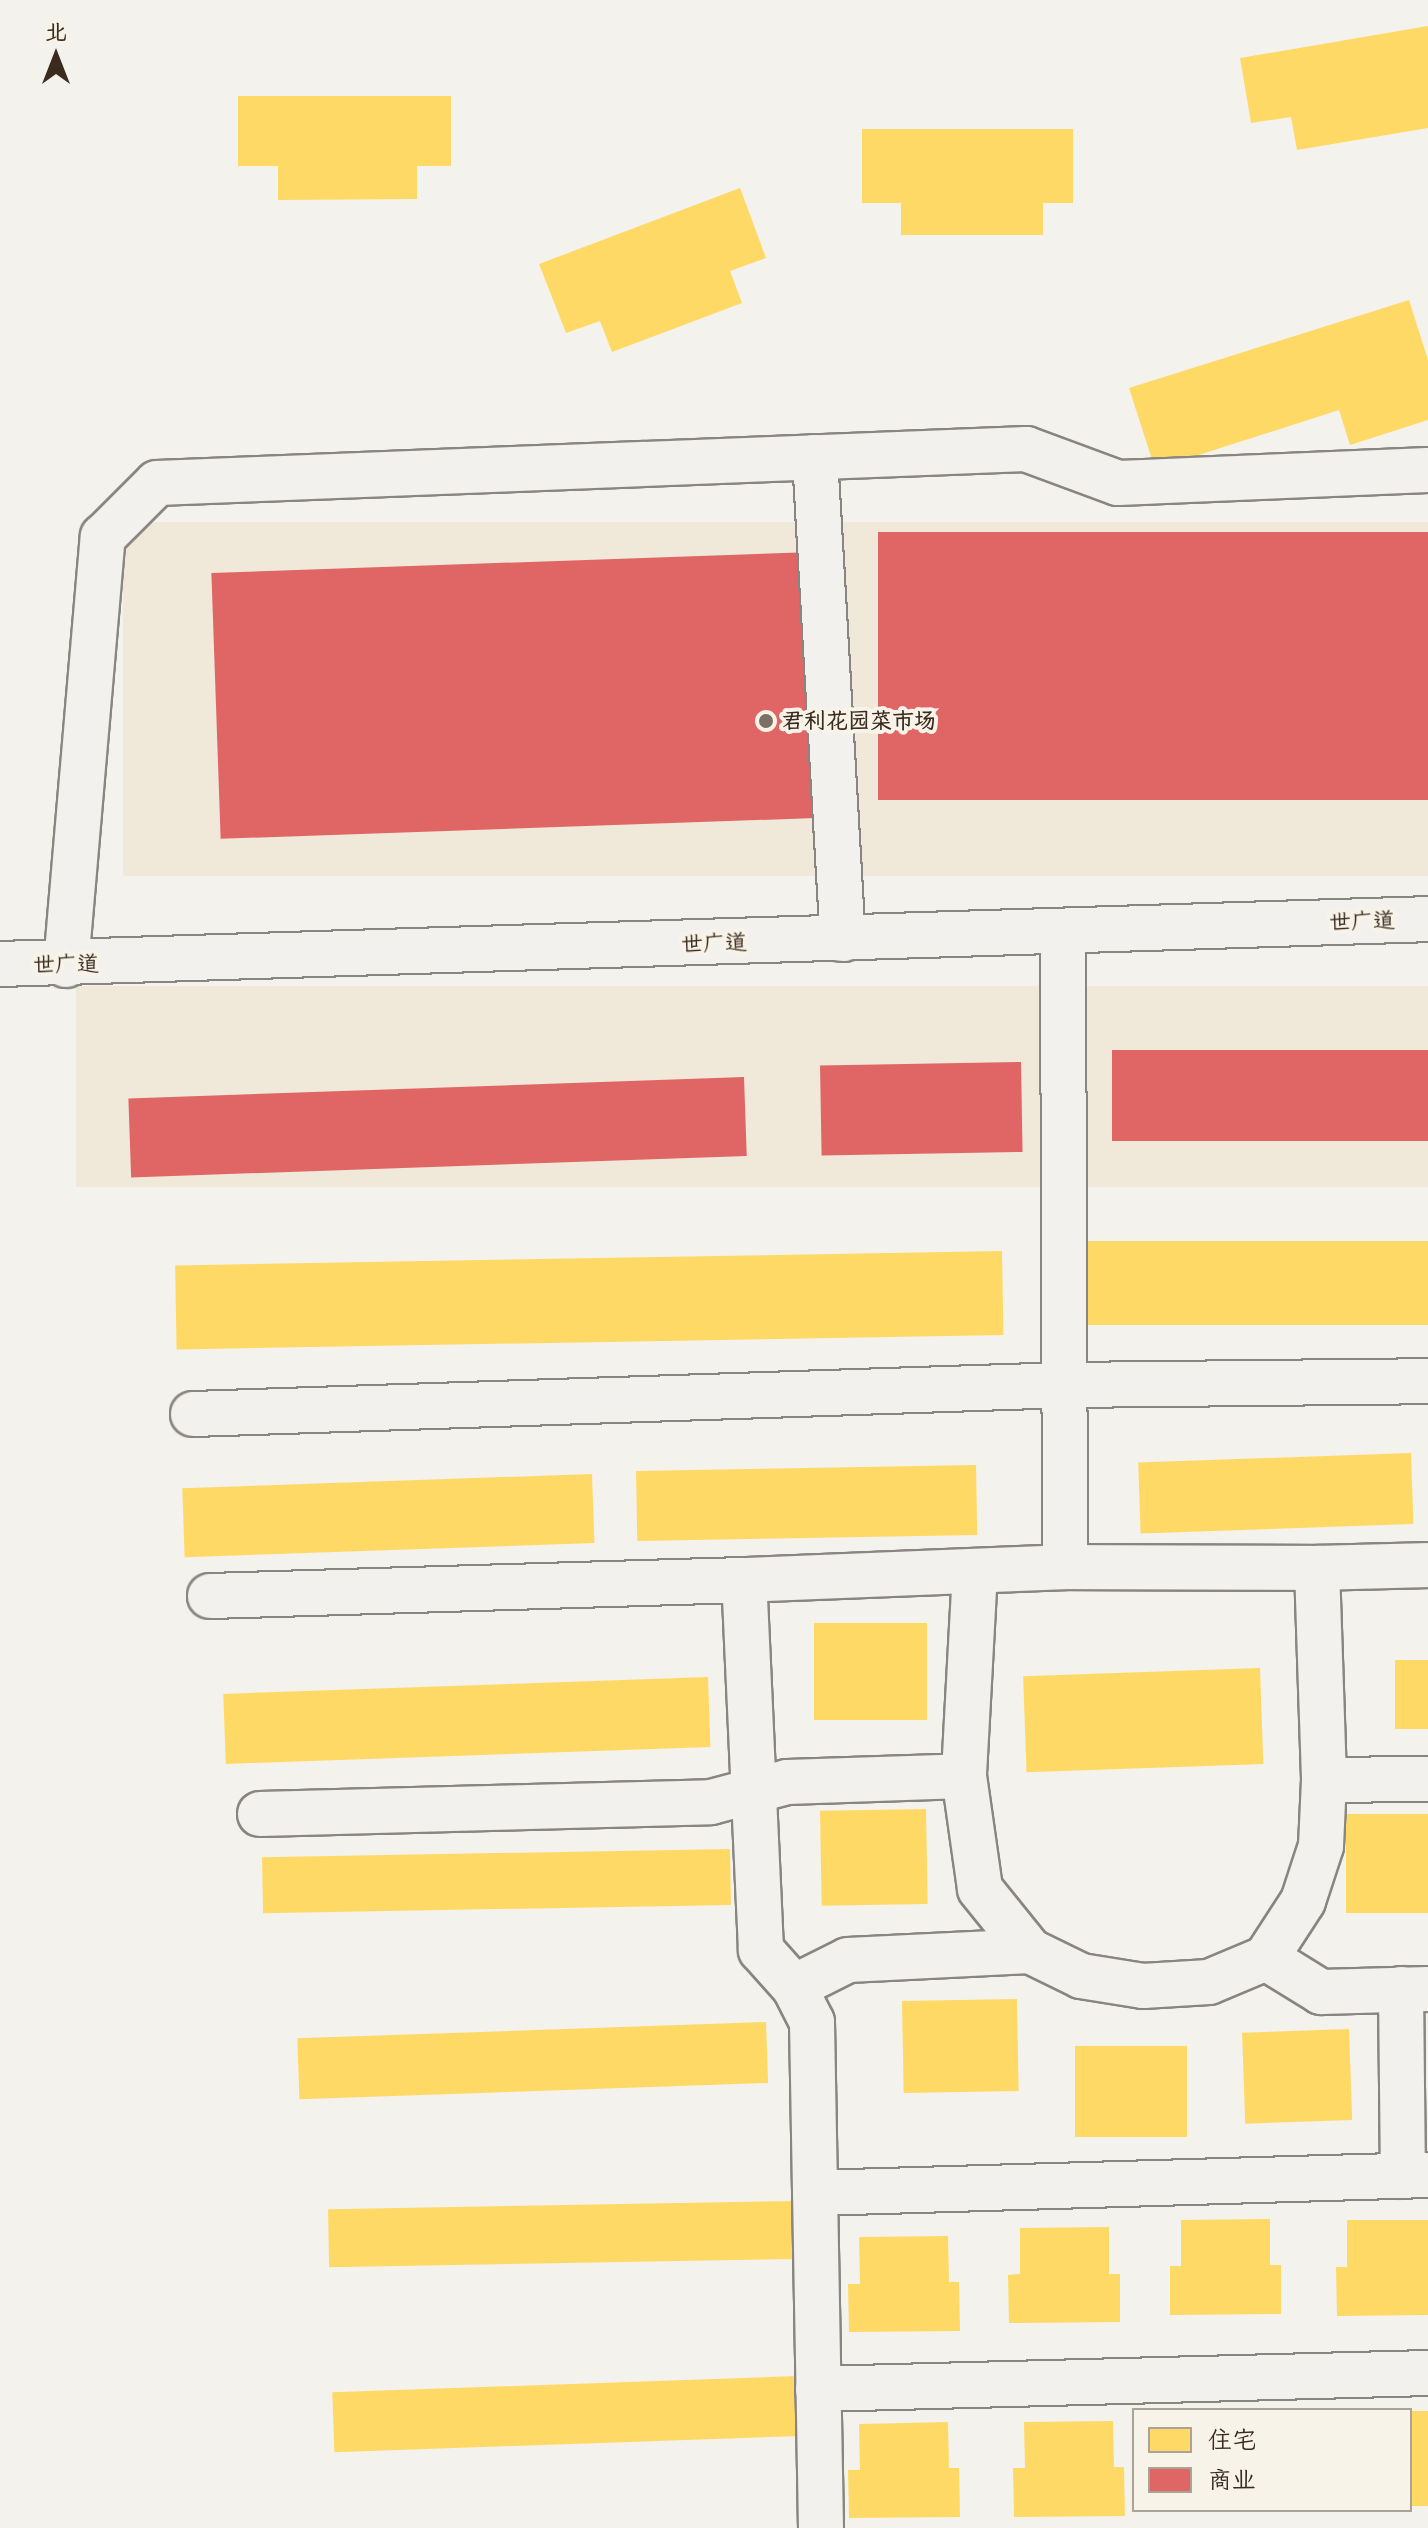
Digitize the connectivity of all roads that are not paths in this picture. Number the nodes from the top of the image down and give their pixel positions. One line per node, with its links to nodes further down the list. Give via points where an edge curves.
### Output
1 (815, 457): 2 (street, via 1026,449 1118,483); 5 (street); 7 (street, via 157,483 103,537)
2 (1428, 470)
3 (1428, 919): 4 (street, 世广道)
4 (1063, 931): 5 (street, 世广道); 9 (street)
5 (843, 939): 7 (street, 世广道)
6 (0, 964): 7 (street, 世广道)
7 (66, 965)
8 (1428, 1381): 9 (street)
9 (1065, 1385): 10 (street); 12 (street)
10 (193, 1414)
11 (1428, 1565): 13 (street)
12 (1065, 1567): 13 (street); 14 (street)
13 (1317, 1568): 19 (street)
14 (975, 1571): 15 (street); 17 (street)
15 (744, 1580): 16 (street); 20 (street)
16 (210, 1596)
17 (964, 1776): 20 (street, via 787,1782); 22 (street, via 980,1889)
18 (1428, 1779): 19 (street)
19 (1324, 1780): 23 (street, via 1321,1846 1308,1887)
20 (751, 1793): 21 (street, via 711,1802); 24 (street, via 761,1950)
21 (260, 1814)
22 (1030, 1951): 23 (street, via 1081,1976 1143,1986 1209,1982); 24 (street, via 848,1960)
23 (1266, 1958): 25 (street, via 1321,1992)
24 (794, 1987): 27 (street, via 812,2022)
25 (1414, 1989): 26 (street)
26 (1416, 2175): 27 (street)
27 (815, 2193): 29 (street)
28 (1428, 2373): 29 (street)
29 (818, 2389): 30 (street)
30 (821, 2528)

